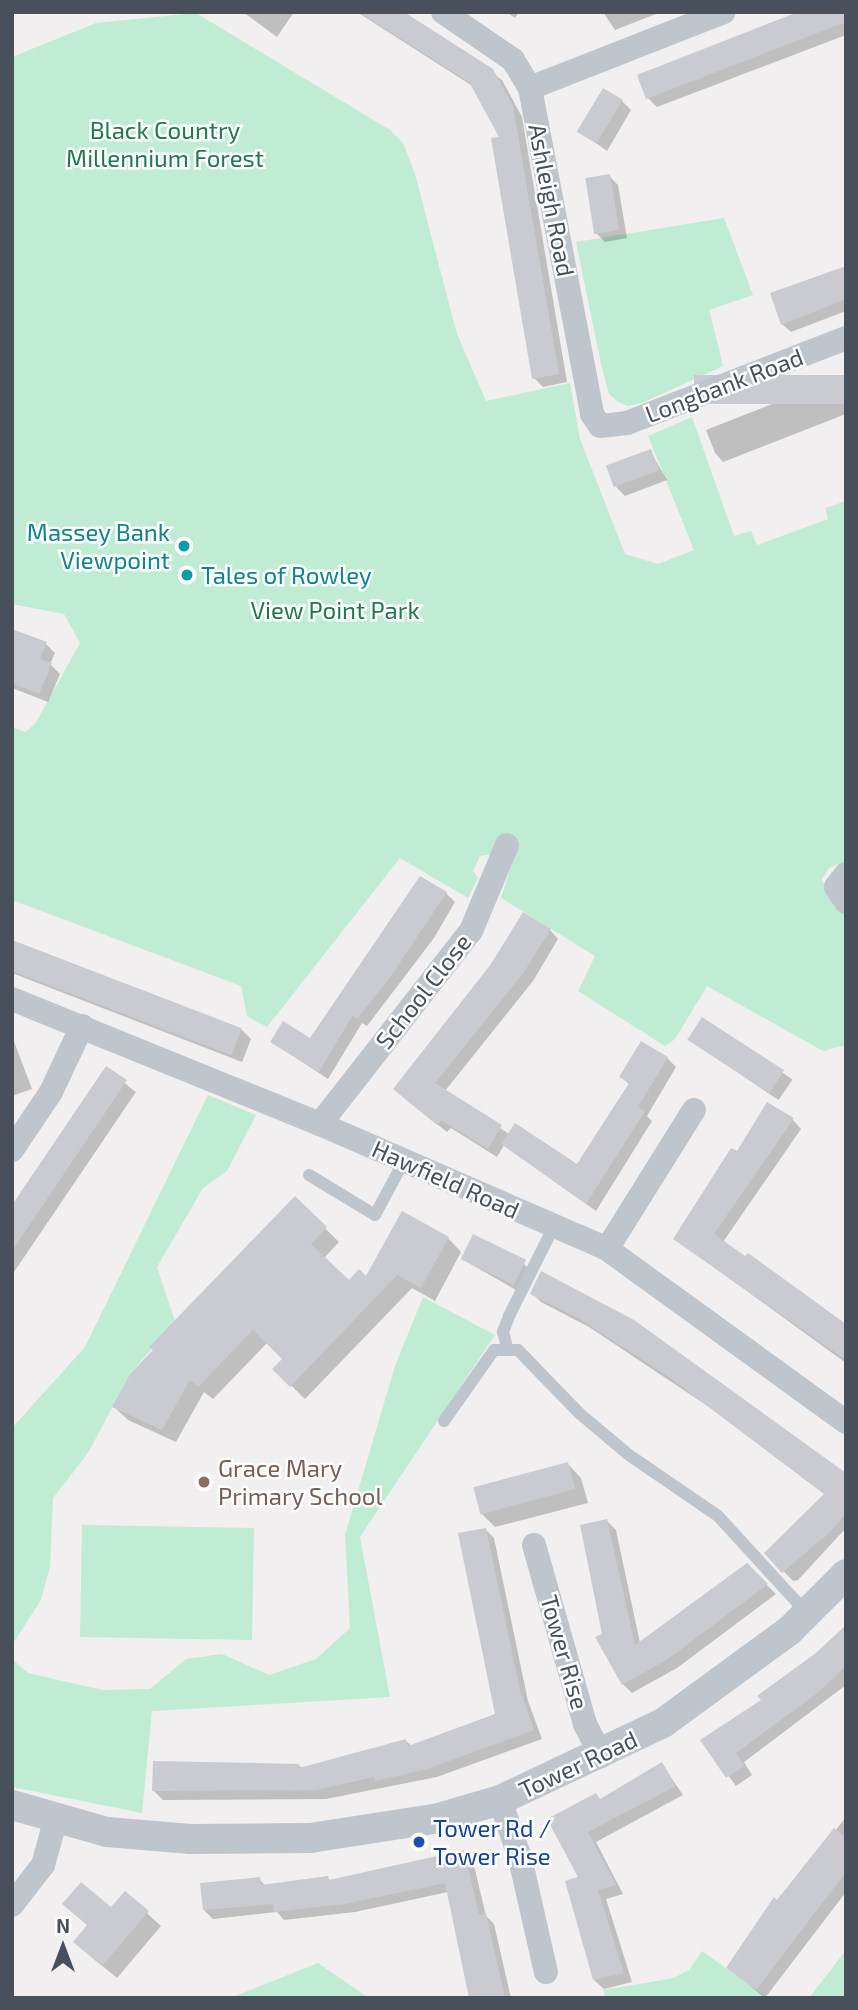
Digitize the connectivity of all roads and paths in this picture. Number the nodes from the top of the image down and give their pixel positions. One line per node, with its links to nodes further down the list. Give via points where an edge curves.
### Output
1 (443, 12): 3 (street, Ashleigh Road, via 513,60)
2 (724, 12): 3 (street)
3 (530, 88): 5 (street, Ashleigh Road, via 592,414)
4 (846, 338): 5 (street, Longbank Road, via 626,423)
5 (600, 426)
6 (507, 845): 12 (street, School Close, via 471,931)
7 (846, 874): 8 (street, via 836,887)
8 (846, 902)
9 (12, 999): 10 (street, Hawfield Road)
10 (82, 1026): 12 (street, Hawfield Road); 13 (street, via 51,1092)
11 (694, 1110): 17 (street)
12 (320, 1124): 14 (street, Hawfield Road)
13 (12, 1150)
14 (404, 1161): 15 (lane, via 375,1215); 16 (street, Hawfield Road)
15 (309, 1175)
16 (554, 1226): 17 (street, Hawfield Road); 18 (lane, via 503,1332)
17 (607, 1249): 20 (street, Hawfield Road)
18 (507, 1347): 19 (lane, via 494,1350 483,1362); 23 (lane, via 519,1350 579,1413 629,1455 718,1516)
19 (444, 1421)
20 (846, 1422)
21 (534, 1545): 24 (street, Tower Rise, via 585,1724)
22 (846, 1574): 23 (street, Tower Road)
23 (807, 1613): 24 (street, Tower Road, via 663,1723)
24 (601, 1756): 25 (street, Tower Road)
25 (499, 1800): 27 (street, Tower Road, via 439,1818 310,1838 191,1839 107,1832); 29 (street, via 520,1858)
26 (12, 1805): 27 (street, Tower Road)
27 (56, 1818): 28 (street, via 43,1865)
28 (12, 1905)
29 (546, 1972)

